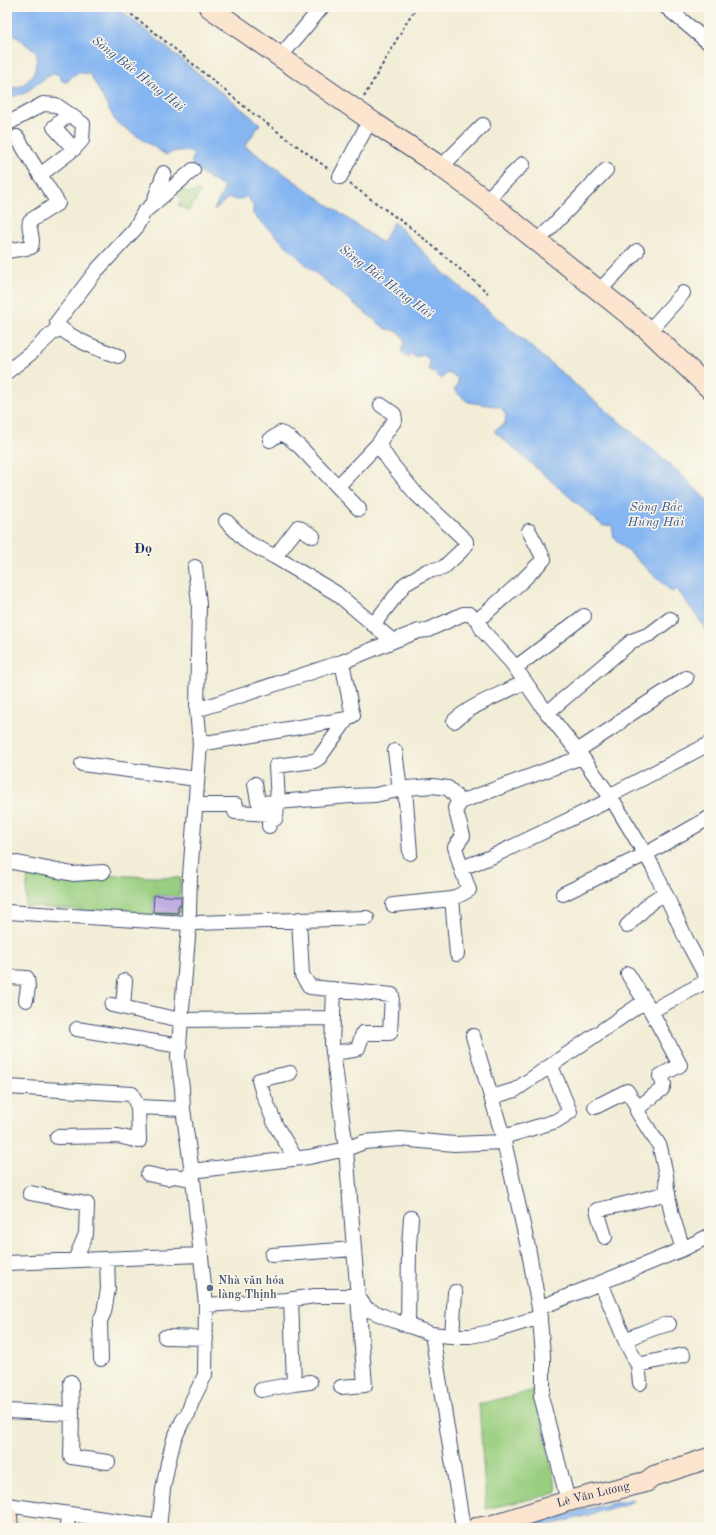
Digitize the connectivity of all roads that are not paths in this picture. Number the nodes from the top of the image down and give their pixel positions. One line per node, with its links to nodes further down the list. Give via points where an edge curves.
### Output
1 (209, 7): 5 (street)
2 (322, 7): 5 (street)
3 (666, 7): 4 (street)
4 (709, 43)
5 (280, 57): 7 (street)
6 (69, 114): 8 (street, via 56,105 43,104); 11 (street, via 82,124 82,140); 11 (street, via 54,127)
7 (363, 115): 13 (street); 18 (street)
8 (7, 124)
9 (483, 125): 13 (street)
10 (17, 137): 17 (street)
11 (74, 148): 17 (street)
12 (523, 164): 19 (street)
13 (441, 167): 19 (street)
14 (193, 170): 20 (street)
15 (606, 170): 21 (street)
16 (164, 173): 20 (street)
17 (40, 175): 22 (street, via 58,203 30,221 34,241 31,247)
18 (340, 177)
19 (486, 200): 21 (street)
20 (152, 206): 26 (street, via 144,212 135,229 86,282 58,322)
21 (537, 242): 24 (street)
22 (7, 251)
23 (637, 251): 24 (street)
24 (600, 292): 27 (street)
25 (683, 293): 27 (street)
26 (59, 327): 28 (street, via 93,347); 29 (street)
27 (649, 331): 30 (street)
28 (118, 356)
29 (7, 372)
30 (709, 388)
31 (381, 405): 33 (street, via 394,414 395,420)
32 (270, 440): 34 (street, via 280,433 288,436)
33 (378, 444): 34 (street); 44 (street, via 416,494 466,541 466,545 443,568 427,571 405,584)
34 (338, 486): 35 (street)
35 (359, 509)
36 (226, 521): 39 (street, via 247,542)
37 (529, 531): 43 (street, via 544,559)
38 (313, 536): 39 (street, via 298,527)
39 (275, 557): 44 (street, via 336,593)
40 (194, 566): 51 (street, via 199,604)
41 (584, 616): 47 (street)
42 (670, 618): 50 (street, via 650,634 632,641)
43 (478, 620): 45 (street, via 474,616 463,614 428,630); 47 (street, via 483,631)
44 (373, 625): 45 (street)
45 (393, 641): 46 (street)
46 (342, 662): 51 (street, via 210,707); 52 (street, via 353,715)
47 (515, 668): 49 (street)
48 (686, 678): 57 (street, via 623,719)
49 (524, 682): 50 (street); 53 (street, via 478,704)
50 (547, 713): 57 (street)
51 (198, 717): 54 (street)
52 (347, 719): 54 (street); 63 (street, via 319,758 314,761 276,766)
53 (454, 720)
54 (200, 744): 59 (street)
55 (709, 744): 62 (street)
56 (395, 751): 61 (street)
57 (579, 754): 62 (street); 65 (street)
58 (82, 764): 59 (street)
59 (197, 780): 64 (street)
60 (255, 784): 63 (street, via 258,801)
61 (403, 790): 63 (street, via 375,795); 65 (street, via 433,786 448,788); 67 (street)
62 (610, 797): 68 (street); 70 (street, via 491,857)
63 (278, 802): 64 (street, via 277,816 272,822 269,814 235,812 236,805)
64 (196, 805): 79 (street, via 190,876)
65 (459, 805): 70 (street, via 455,808 463,836 455,847)
66 (709, 818): 68 (street)
67 (410, 853)
68 (646, 854): 72 (street); 73 (street)
69 (7, 861): 71 (street, via 73,874)
70 (461, 868): 74 (street, via 469,890)
71 (103, 872)
72 (563, 894)
73 (665, 894): 80 (street, via 651,902); 85 (street)
74 (452, 899): 75 (street); 81 (street)
75 (393, 905)
76 (7, 912): 79 (street)
77 (367, 918): 78 (street)
78 (299, 919): 79 (street); 86 (street, via 302,975 310,987)
79 (190, 921): 90 (street)
80 (627, 926)
81 (457, 954)
82 (628, 974): 88 (street)
83 (7, 976): 87 (street, via 28,978)
84 (125, 981): 90 (street, via 118,1006)
85 (709, 981): 88 (street)
86 (334, 989): 89 (street); 94 (street, via 392,995 390,1033 363,1033 358,1048)
87 (26, 1000)
88 (648, 1006): 95 (street); 101 (street, via 680,1065 660,1076 664,1084 662,1089)
89 (333, 1018): 90 (street); 94 (street)
90 (181, 1020): 93 (street)
91 (77, 1029): 93 (street)
92 (473, 1036): 98 (street)
93 (180, 1046): 102 (street, via 178,1057)
94 (333, 1053): 105 (street)
95 (551, 1066): 98 (street, via 515,1090); 104 (street, via 570,1112 556,1121)
96 (290, 1073): 106 (street, via 259,1080 276,1126)
97 (7, 1088): 99 (street, via 132,1094)
98 (492, 1097): 104 (street)
99 (138, 1107): 102 (street); 103 (street, via 139,1141 118,1136)
100 (595, 1107): 101 (street, via 627,1091)
101 (638, 1108): 110 (street, via 637,1111 660,1147)
102 (183, 1109): 108 (street)
103 (58, 1137)
104 (503, 1140): 105 (street, via 454,1144 400,1139 364,1142); 126 (street, via 528,1247)
105 (346, 1149): 106 (street); 114 (street)
106 (296, 1159): 108 (street)
107 (148, 1174): 108 (street, via 167,1178)
108 (192, 1175): 116 (street)
109 (30, 1193): 119 (street, via 87,1204 86,1234)
110 (668, 1193): 113 (street, via 597,1210); 115 (street)
111 (411, 1218): 128 (street)
112 (709, 1236): 115 (street)
113 (606, 1237)
114 (353, 1249): 117 (street); 123 (street)
115 (683, 1250): 121 (street)
116 (200, 1254): 118 (street); 125 (street)
117 (272, 1255)
118 (107, 1259): 119 (street); 135 (street, via 108,1289 100,1321)
119 (75, 1260): 120 (street)
120 (7, 1263)
121 (601, 1283): 126 (street); 133 (street)
122 (455, 1292): 130 (street)
123 (357, 1296): 124 (street); 128 (street, via 367,1309); 141 (street, via 365,1385)
124 (291, 1299): 125 (street); 140 (street)
125 (206, 1305): 132 (street)
126 (540, 1313): 130 (street, via 491,1332); 147 (street, via 544,1355 541,1396)
127 (669, 1324): 133 (street)
128 (408, 1326): 129 (street)
129 (432, 1334): 130 (street); 154 (street)
130 (452, 1336)
131 (165, 1337): 132 (street)
132 (206, 1338): 153 (street, via 205,1375 174,1439 163,1489)
133 (625, 1340): 136 (street)
134 (683, 1355): 136 (street)
135 (101, 1359)
136 (638, 1365): 139 (street)
137 (71, 1382): 144 (street)
138 (310, 1382): 140 (street)
139 (640, 1383)
140 (294, 1384): 142 (street)
141 (341, 1387)
142 (261, 1390)
143 (7, 1411): 144 (street)
144 (72, 1414): 146 (street, via 71,1457)
145 (709, 1458): 147 (street, Lê Văn Lương, via 654,1476 646,1482)
146 (108, 1462)
147 (568, 1501): 151 (street, Lê Văn Lương)
148 (7, 1505): 150 (street)
149 (7, 1516): 152 (street)
150 (67, 1521): 153 (street)
151 (487, 1527)
152 (8, 1528)
153 (160, 1528)
154 (463, 1528)

